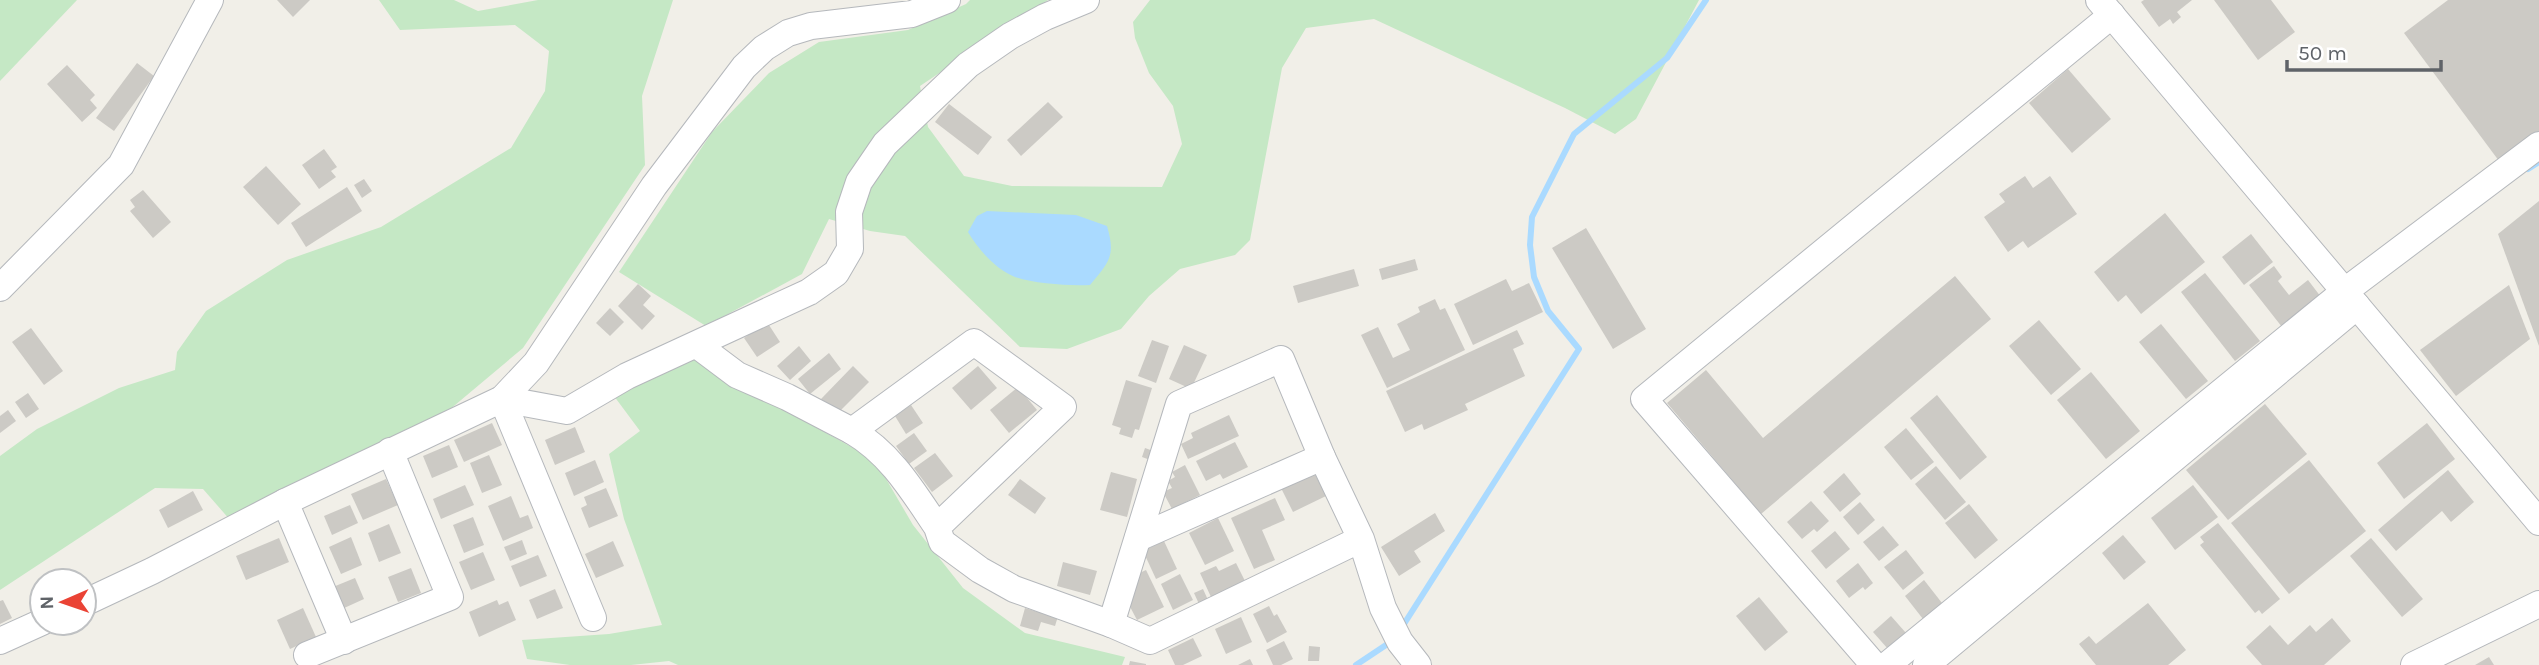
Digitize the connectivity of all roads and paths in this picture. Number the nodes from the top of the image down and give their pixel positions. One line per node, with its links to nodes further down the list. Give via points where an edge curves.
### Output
1 (209, 0): 6 (street, via 121,165)
2 (947, 0): 9 (street, via 912,14 811,26 764,48 744,67 654,186 537,363)
3 (1086, 0): 8 (street, via 1045,17 968,65 884,144 859,182 849,212 850,249 836,273 809,292)
4 (2106, 7): 7 (street); 27 (street, via 1644,399)
5 (2539, 145): 7 (street)
6 (0, 288)
7 (2351, 299): 14 (street); 28 (street); 29 (street)
8 (697, 345): 9 (street, via 627,376 566,411); 10 (street, via 737,375)
9 (502, 399): 11 (street); 20 (street)
10 (852, 431): 15 (street, via 873,443 895,466); 15 (street, via 974,342 1063,407)
11 (390, 452): 13 (street); 24 (street, via 450,597)
12 (1322, 457): 16 (street); 16 (street, via 1280,359 1179,404); 17 (street)
13 (285, 502): 18 (street); 24 (street)
14 (2539, 522)
15 (937, 527): 21 (street, via 943,542 1014,589)
16 (1138, 538): 21 (street)
17 (1361, 539): 21 (street, via 1150,641); 26 (street, via 1382,608)
18 (98, 596)
19 (2539, 604): 30 (street)
20 (593, 618)
21 (1111, 624)
22 (28, 628): 23 (street)
23 (0, 641)
24 (344, 641): 25 (street)
25 (307, 656)
26 (1418, 665)
27 (1874, 665)
28 (1887, 665)
29 (1926, 665)
30 (2414, 665)

